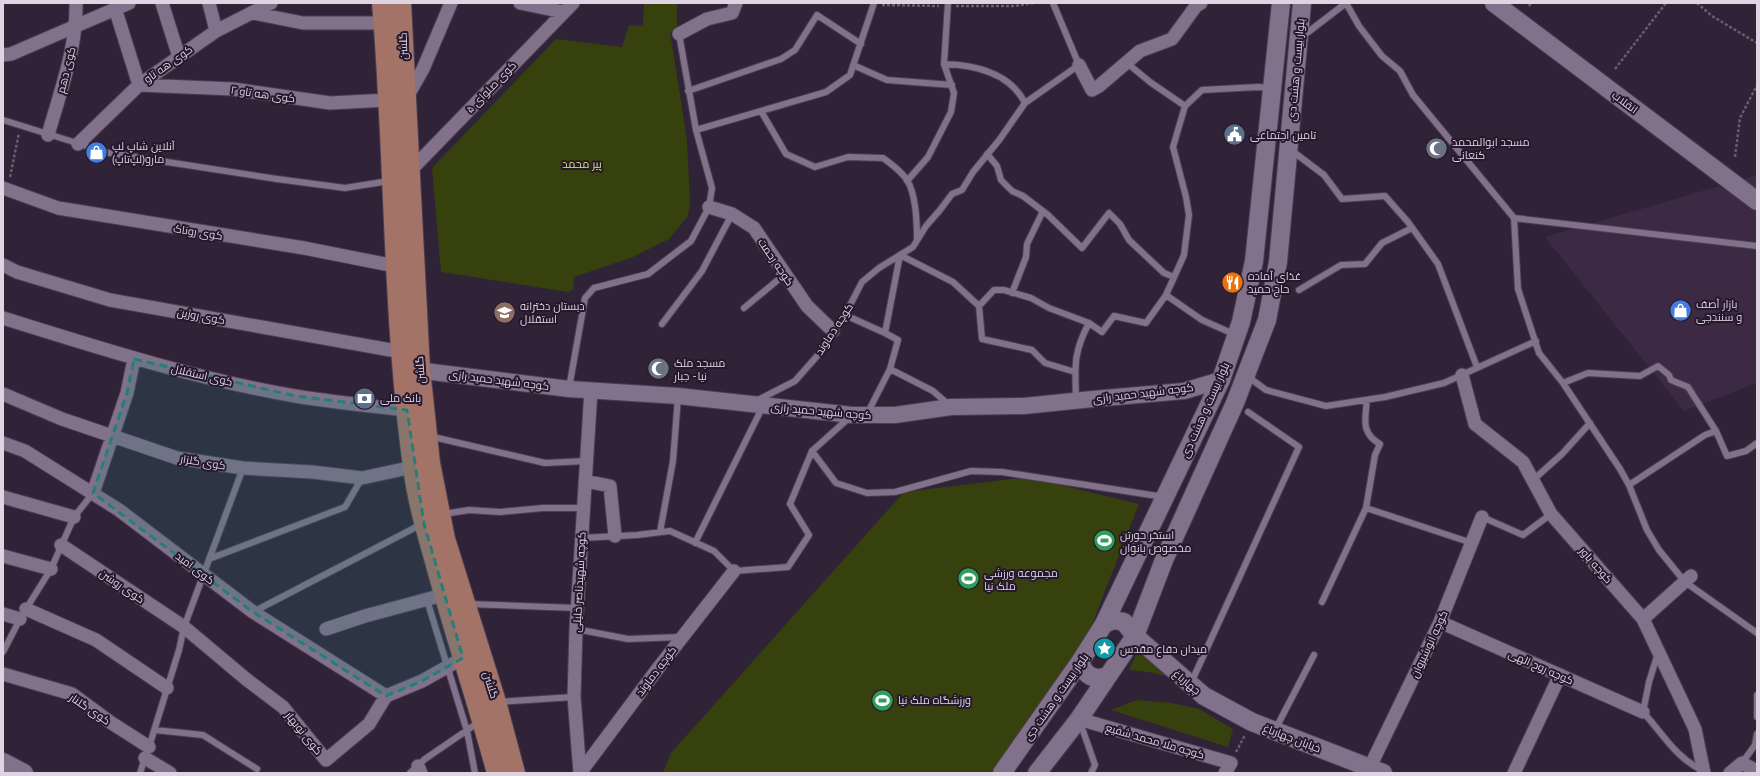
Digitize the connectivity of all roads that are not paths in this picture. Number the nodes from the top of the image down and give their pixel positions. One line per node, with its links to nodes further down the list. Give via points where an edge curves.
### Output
1 (76, 3): 24 (street, کوی دهم)
2 (129, 3): 21 (street)
3 (162, 3): 30 (street)
4 (209, 3): 25 (street)
5 (382, 3): 23 (main road, گلشن)
6 (401, 3): 39 (main road, گلشن)
7 (451, 3): 39 (street, via 423,69)
8 (520, 3): 20 (street)
9 (736, 3): 26 (street, via 732,13 707,19)
10 (874, 3): 28 (lane)
11 (948, 3): 32 (lane)
12 (1053, 3): 34 (lane)
13 (1201, 3): 31 (street, via 1196,6 1172,39 1140,51)
14 (1281, 3): 37 (main road, بلوار بیست و هشت دی)
15 (1302, 3): 27 (main road, بلوار بیست و هشت دی)
16 (1346, 3): 27 (lane); 59 (lane, via 1359,26 1382,56 1400,71 1418,101)
17 (1494, 3): 55 (main road, انقلاب)
18 (267, 4): 22 (street, کوی هه تاو)
19 (1524, 4): 53 (main road, انقلاب)
20 (568, 6): 50 (street, کوی صلوای ۵)
21 (115, 8): 24 (street); 35 (street)
22 (253, 13): 23 (street, via 303,23); 25 (street, کوی هه تاو)
23 (384, 23): 39 (main road, گلشن)
24 (76, 24): 29 (street, via 12,54); 45 (street, کوی دهم)
25 (216, 31): 30 (street, کوی هه تاو)
26 (679, 34): 38 (lane)
27 (1299, 39): 48 (main road, بلوار بیست و هشت دی)
28 (861, 44): 33 (lane); 38 (lane, via 818,15 795,50 781,59)
29 (3, 55)
30 (179, 57): 35 (street, کوی هه تاو)
31 (1127, 63): 34 (street, via 1092,90); 41 (lane)
32 (944, 64): 36 (lane); 40 (lane, via 966,64 987,71 1019,91)
33 (853, 65): 36 (lane, via 886,80); 42 (lane, via 850,75 826,92)
34 (1079, 65): 40 (lane)
35 (139, 85): 39 (street, کوی هه تاو ۲, via 233,89 330,103); 46 (street, کوی هه تاو)
36 (952, 85): 52 (lane, via 954,93 951,112 928,157)
37 (1273, 89): 41 (lane, via 1258,87 1202,90); 47 (main road, بلوار بیست و هشت دی)
38 (688, 91): 44 (lane)
39 (397, 98): 50 (main road, گلشن); 51 (main road, گلشن)
40 (1025, 103): 49 (lane)
41 (1185, 106): 67 (lane, via 1174,147 1189,215 1184,255)
42 (761, 111): 44 (lane); 52 (lane, via 786,154 815,167 848,158 883,158)
43 (3, 120): 45 (lane)
44 (696, 130): 56 (lane, via 712,188)
45 (48, 135): 46 (lane)
46 (78, 144): 51 (lane, via 108,153 277,180 345,188)
47 (1267, 146): 48 (main road); 79 (main road, بلوار بیست و هشت دی, via 1254,261)
48 (1289, 148): 60 (lane, via 1324,175 1342,200 1385,196); 87 (main road, بلوار بیست و هشت دی, via 1278,262 1267,320)
49 (987, 154): 57 (lane, via 997,166 1001,180 1012,191); 61 (lane, via 962,190 952,194)
50 (409, 172): 82 (main road, گلشن)
51 (391, 180): 65 (main road, گلشن)
52 (907, 181): 61 (lane, via 917,218)
53 (1757, 188)
54 (5, 189): 65 (street, کوی روناک, via 58,208 304,248)
55 (1757, 201)
56 (709, 207): 58 (street, کوچه رحمت); 90 (lane, via 691,241 648,274 594,288 585,298)
57 (1043, 211): 67 (lane, via 1082,248 1109,213 1120,224 1129,240 1164,273); 69 (lane, via 1027,244 1026,257)
58 (732, 214): 66 (street, کوچه رحمت, via 754,228); 76 (lane, via 702,271)
59 (1514, 218): 62 (lane); 80 (lane, via 1518,289)
60 (1412, 228): 68 (lane, via 1382,243 1365,264 1341,265); 83 (lane, via 1438,264)
61 (916, 240): 63 (lane, کوچه دماوند, via 913,247)
62 (1757, 246)
63 (900, 255): 71 (lane, via 953,282); 73 (lane, کوچه دماوند, via 862,282); 78 (lane)
64 (3, 265): 82 (street, کوی روژین, via 17,272 110,300)
65 (395, 266): 82 (main road, گلشن)
66 (785, 274): 72 (lane); 77 (street, کوچه رحمت, via 807,306)
67 (1174, 277): 70 (lane)
68 (1299, 290)
69 (1012, 293): 71 (lane, via 994,290); 75 (lane, via 1031,298 1049,308)
70 (1166, 295): 75 (lane, via 1146,323 1114,316 1102,332); 79 (lane, via 1202,320)
71 (979, 306): 85 (lane, via 982,339 1032,350 1045,363)
72 (744, 308)
73 (845, 315): 77 (lane, کوچه دماوند); 78 (lane)
74 (3, 318): 81 (street, کوی استقلال)
75 (1089, 323): 85 (lane, via 1074,360)
76 (662, 324)
77 (833, 331): 96 (lane, کوچه دماوند, via 818,355 795,381)
78 (885, 334): 84 (lane, via 898,340)
79 (1236, 336): 88 (main road, بلوار بیست و هشت دی)
80 (1536, 341): 83 (lane); 89 (lane, via 1539,353)
81 (134, 360): 98 (street, کوی استقلال, via 296,396); 104 (street, via 127,394)
82 (409, 363): 90 (street, کوچه شهید حمید رازی); 98 (main road, گلشن); 103 (main road, گلشن)
83 (1477, 368): 86 (lane)
84 (890, 370): 97 (lane, via 933,391); 100 (lane)
85 (1075, 372): 95 (lane)
86 (1462, 375): 94 (lane, via 1444,383); 112 (street, کوچه یاور, via 1474,424 1523,462)
87 (1246, 376): 94 (lane, via 1266,390 1326,406); 133 (main road, بلوار بیست و هشت دی)
88 (1221, 380): 95 (street, کوچه شهید حمید رازی, via 1184,391); 117 (main road, بلوار بیست و هشت دی)
89 (1563, 383): 101 (lane); 102 (lane, via 1588,373 1640,376 1658,366 1671,380 1688,387)
90 (569, 389): 91 (street, کوچه شهید حمید رازی)
91 (591, 390): 93 (street, کوچه شهید حمید رازی); 108 (street, کوچه شهیدناصر خلیلی)
92 (3, 394): 104 (street, کوی گلزار)
93 (678, 396): 96 (street, کوچه شهید حمید رازی); 124 (lane, via 673,461)
94 (1367, 400): 118 (lane, via 1365,425 1370,438 1380,444)
95 (1076, 401): 97 (street, کوچه شهید حمید رازی, via 1024,406)
96 (756, 405): 100 (street, کوچه شهید حمید رازی); 127 (lane)
97 (951, 406): 100 (street, کوچه شهید حمید رازی, via 895,415)
98 (407, 410): 110 (main road, گلشن)
99 (1248, 412): 162 (lane, via 1299,447)
100 (859, 415): 107 (lane)
101 (1590, 423): 112 (lane, via 1562,454); 114 (lane)
102 (1716, 431): 106 (lane, via 1727,456 1746,451); 114 (lane, via 1705,435)
103 (427, 435): 108 (lane, via 545,463); 123 (main road, گلشن)
104 (113, 437): 109 (street, کوی گلزار, via 177,458); 115 (street)
105 (3, 443): 115 (street, کوی امید, via 25,451)
106 (1757, 443)
107 (812, 451): 117 (lane, via 836,483 867,493 895,492 972,471 1002,472); 135 (lane, via 790,504 809,535 788,567)
108 (586, 461): 113 (street, کوچه شهیدناصر خلیلی)
109 (243, 468): 111 (street, کوی گلزار); 132 (lane)
110 (413, 468): 111 (street, کوی گلزار); 123 (main road, گلشن)
111 (362, 478): 132 (lane, via 345,507)
112 (1532, 480): 120 (street, کوچه یاور)
113 (585, 481): 119 (street, کوچه شهیدناصر خلیلی); 125 (street, via 610,486)
114 (1629, 485): 137 (lane, via 1647,530 1659,550)
115 (93, 493): 121 (lane); 136 (street, کوی امید)
116 (3, 497): 121 (street)
117 (1166, 497): 130 (main road, بلوار بیست و هشت دی)
118 (1366, 508): 128 (lane); 139 (lane)
119 (583, 510): 123 (lane, via 469,510); 126 (street, کوچه شهیدناصر خلیلی)
120 (1551, 514): 122 (lane, via 1523,535); 145 (street, کوچه یاور)
121 (74, 517): 129 (lane)
122 (1482, 517): 128 (street, کوچه انوشیروان)
123 (432, 519): 138 (main road, گلشن); 140 (main road, گلشن, via 445,539); 142 (lane)
124 (660, 532): 125 (lane); 127 (lane, via 670,531)
125 (615, 536): 126 (lane)
126 (582, 538): 141 (street, کوچه شهیدناصر خلیلی)
127 (696, 543): 135 (lane, via 714,551)
128 (1472, 543): 146 (street, کوچه انوشیروان)
129 (61, 546): 134 (lane); 148 (street, کوی روشن)
130 (1141, 550): 133 (main road); 147 (main road, بلوار بیست و هشت دی)
131 (3, 556): 134 (street)
132 (210, 559): 136 (lane)
133 (1164, 560): 152 (main road, بلوار بیست و هشت دی)
134 (51, 569): 144 (lane)
135 (734, 571): 153 (street, کوچه دماوند)
136 (204, 575): 142 (street, کوی امید); 148 (lane)
137 (1688, 579): 145 (street); 151 (lane)
138 (435, 598): 149 (street); 158 (main road, گلشن)
139 (1322, 602)
140 (465, 604): 141 (lane); 168 (main road, گلشن)
141 (577, 608): 150 (street, کوچه شهیدناصر خلیلی)
142 (253, 612): 165 (street, کوی امید)
143 (3, 614): 144 (street)
144 (23, 614): 155 (lane); 163 (street, via 96,640)
145 (1643, 619): 154 (street, کوچه یاور)
146 (1440, 622): 160 (street, کوچه روح الهی); 182 (street, کوچه انوشیروان)
147 (1104, 624): 152 (main road, چهارباغ, via 1114,620 1124,622); 157 (main road, بلوار بیست و هشت دی)
148 (184, 627): 163 (lane); 165 (street, کوی نوبهار, via 246,680 283,707 326,760 369,724)
149 (326, 629)
150 (576, 629): 153 (lane, via 628,639); 167 (street, کوچه شهیدناصر خلیلی)
151 (1757, 633)
152 (1135, 636): 161 (main road, بلوار بیست و هشت دی); 162 (main road, چهارباغ)
153 (682, 637): 191 (street, کوچه دماوند)
154 (1658, 651): 169 (lane); 184 (street, کوچه یاور, via 1695,729)
155 (3, 652)
156 (1314, 655): 174 (lane)
157 (1080, 662): 161 (main road, via 1087,675 1094,678); 192 (main road, بلوار بیست و هشت دی)
158 (455, 663): 165 (street, via 422,681); 172 (main road, گلشن)
159 (3, 674): 176 (street, کوی گلنار, via 72,694)
160 (1560, 675): 169 (street, کوچه روح الهی); 195 (street)
161 (1108, 676): 171 (main road, بلوار بیست و هشت دی)
162 (1190, 684): 166 (main road, چهارباغ)
163 (167, 688): 173 (lane)
164 (1757, 695): 170 (lane)
165 (386, 696)
166 (1204, 696): 174 (main road, خیابان چهارباغ, via 1252,722)
167 (574, 697): 168 (lane); 191 (street, کوچه شهیدناصر خلیلی)
168 (496, 702): 190 (main road, گلشن)
169 (1643, 712): 184 (lane, via 1674,751)
170 (1757, 717)
171 (1079, 719): 179 (street, کوچه ملا محمد شفیع); 193 (main road, بلوار بیست و هشت دی); 194 (lane, via 1094,765)
172 (475, 725): 181 (lane); 188 (lane); 189 (main road, گلشن)
173 (155, 730): 176 (lane); 180 (lane, via 203,735)
174 (1275, 731): 182 (main road, خیابان چهارباغ)
175 (1757, 734): 178 (lane, via 1755,745)
176 (147, 753): 186 (lane); 187 (street, کوی گلنار)
177 (3, 762): 185 (main road)
178 (1742, 763): 183 (street); 196 (street)
179 (1228, 768)
180 (257, 769)
181 (416, 771)
182 (1373, 771)
183 (1757, 771)
184 (1703, 772)
185 (24, 773)
186 (140, 773)
187 (170, 773)
188 (475, 773)
189 (497, 773)
190 (515, 773)
191 (580, 773)
192 (1002, 773)
193 (1037, 773)
194 (1091, 773)
195 (1514, 773)
196 (1730, 773)

